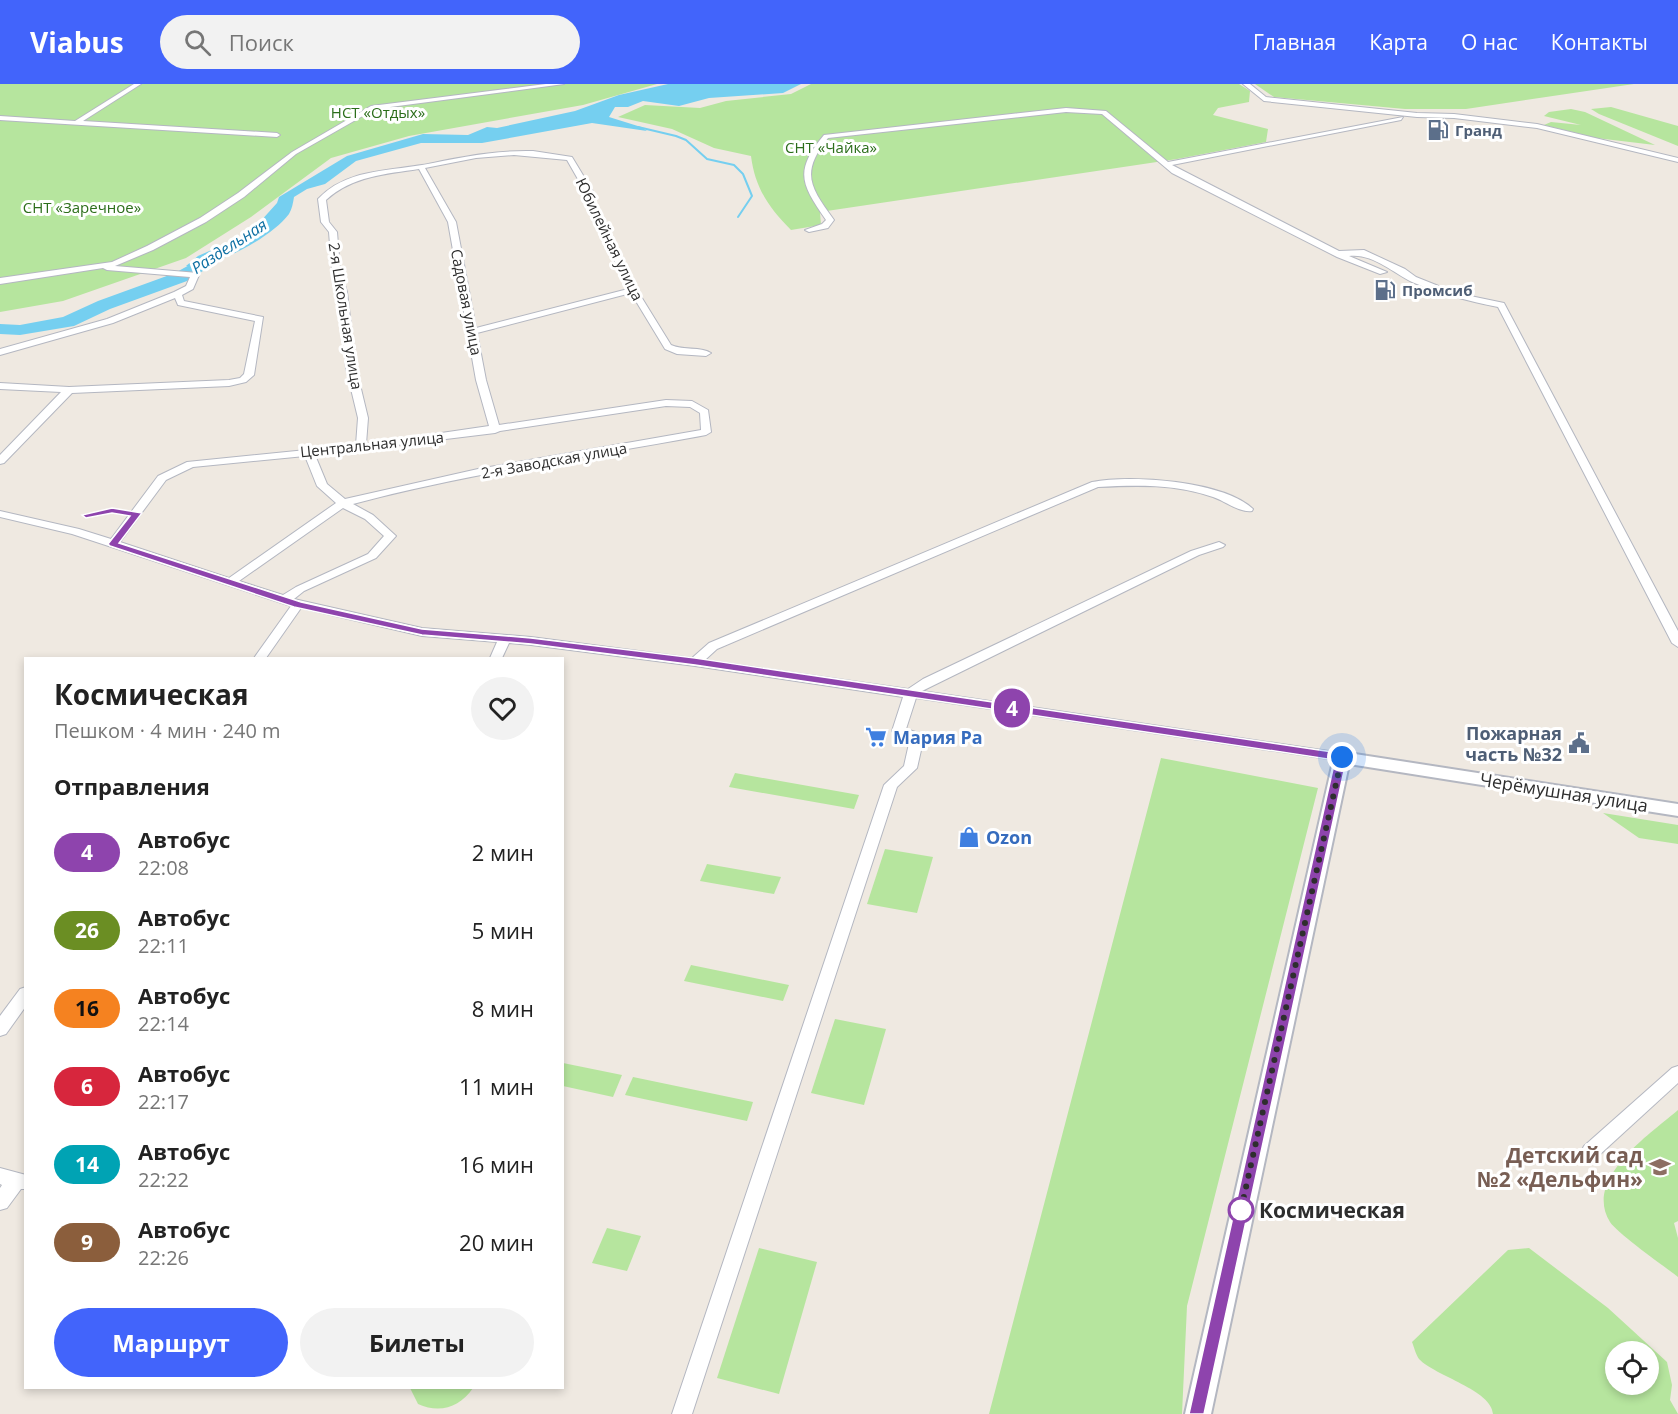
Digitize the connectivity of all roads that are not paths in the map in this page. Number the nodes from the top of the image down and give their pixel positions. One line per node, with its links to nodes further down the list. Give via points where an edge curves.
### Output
1 (138, 84): 6 (street)
2 (561, 84): 12 (street, via 373,107 294,153 203,220 114,264)
3 (1246, 84): 4 (street, via 1264,99)
4 (1417, 115): 8 (street, via 1536,126); 9 (street)
5 (0, 118): 6 (street)
6 (77, 122): 7 (street)
7 (277, 135)
8 (1678, 160)
9 (1167, 164): 11 (street, via 1104,112 1084,110 826,136 808,158 806,180 830,220 825,226); 35 (street, via 1338,254 1361,252 1454,295 1501,305)
10 (421, 167): 14 (street, Юбилейная улица, via 498,155 548,153 570,158 591,195 592,206); 16 (street, Садовая улица, via 452,222); 23 (street, 2-я Школьная улица, via 348,182 322,199 325,222 333,232 343,292 351,368 363,418)
11 (808, 230)
12 (92, 267): 13 (street); 15 (street, via 195,275 190,287)
13 (0, 281)
14 (633, 290): 16 (street); 18 (street, Юбилейная улица, via 668,347)
15 (177, 294): 17 (street, via 110,321); 20 (street, via 181,303 204,310 260,319 249,375 229,383)
16 (474, 331): 22 (street, Садовая улица)
17 (0, 352)
18 (706, 353)
19 (0, 386): 20 (street)
20 (69, 390): 25 (street)
21 (666, 403): 22 (street, Центральная улица); 26 (street, 2-я Заводская улица, via 692,404 705,412 706,432 443,477)
22 (495, 430): 23 (street, Центральная улица)
23 (362, 448): 24 (street, Центральная улица)
24 (308, 452): 26 (street, via 322,486); 29 (street, Центральная улица, via 179,468 162,477)
25 (0, 461)
26 (343, 503): 31 (street); 32 (street, via 369,517 390,536 372,556)
27 (1248, 509): 38 (street, via 1228,498 1183,484 1096,484 713,646)
28 (0, 514): 29 (street, Черёмушная улица)
29 (113, 544): 31 (street, Черёмушная улица)
30 (1219, 545): 39 (street, via 1195,553)
31 (230, 582): 32 (street, Черёмушная улица)
32 (284, 600): 33 (street, Черёмушная улица)
33 (298, 604): 34 (street, Черёмушная улица, via 422,632); 36 (street)
34 (505, 639): 37 (street); 38 (street, Черёмушная улица)
35 (1678, 643)
36 (261, 657)
37 (496, 657)
38 (695, 662): 39 (street, Черёмушная улица)
39 (911, 693): 40 (street, Черёмушная улица); 48 (street, via 898,730 917,737 910,768 891,784)
40 (1342, 757): 41 (street, Черёмушная улица); 49 (street)
41 (1678, 810)
42 (24, 996): 43 (street)
43 (0, 1029)
44 (1678, 1073): 45 (street)
45 (1590, 1152)
46 (14, 1179): 47 (street)
47 (0, 1202)
48 (682, 1414)
49 (1198, 1414)

